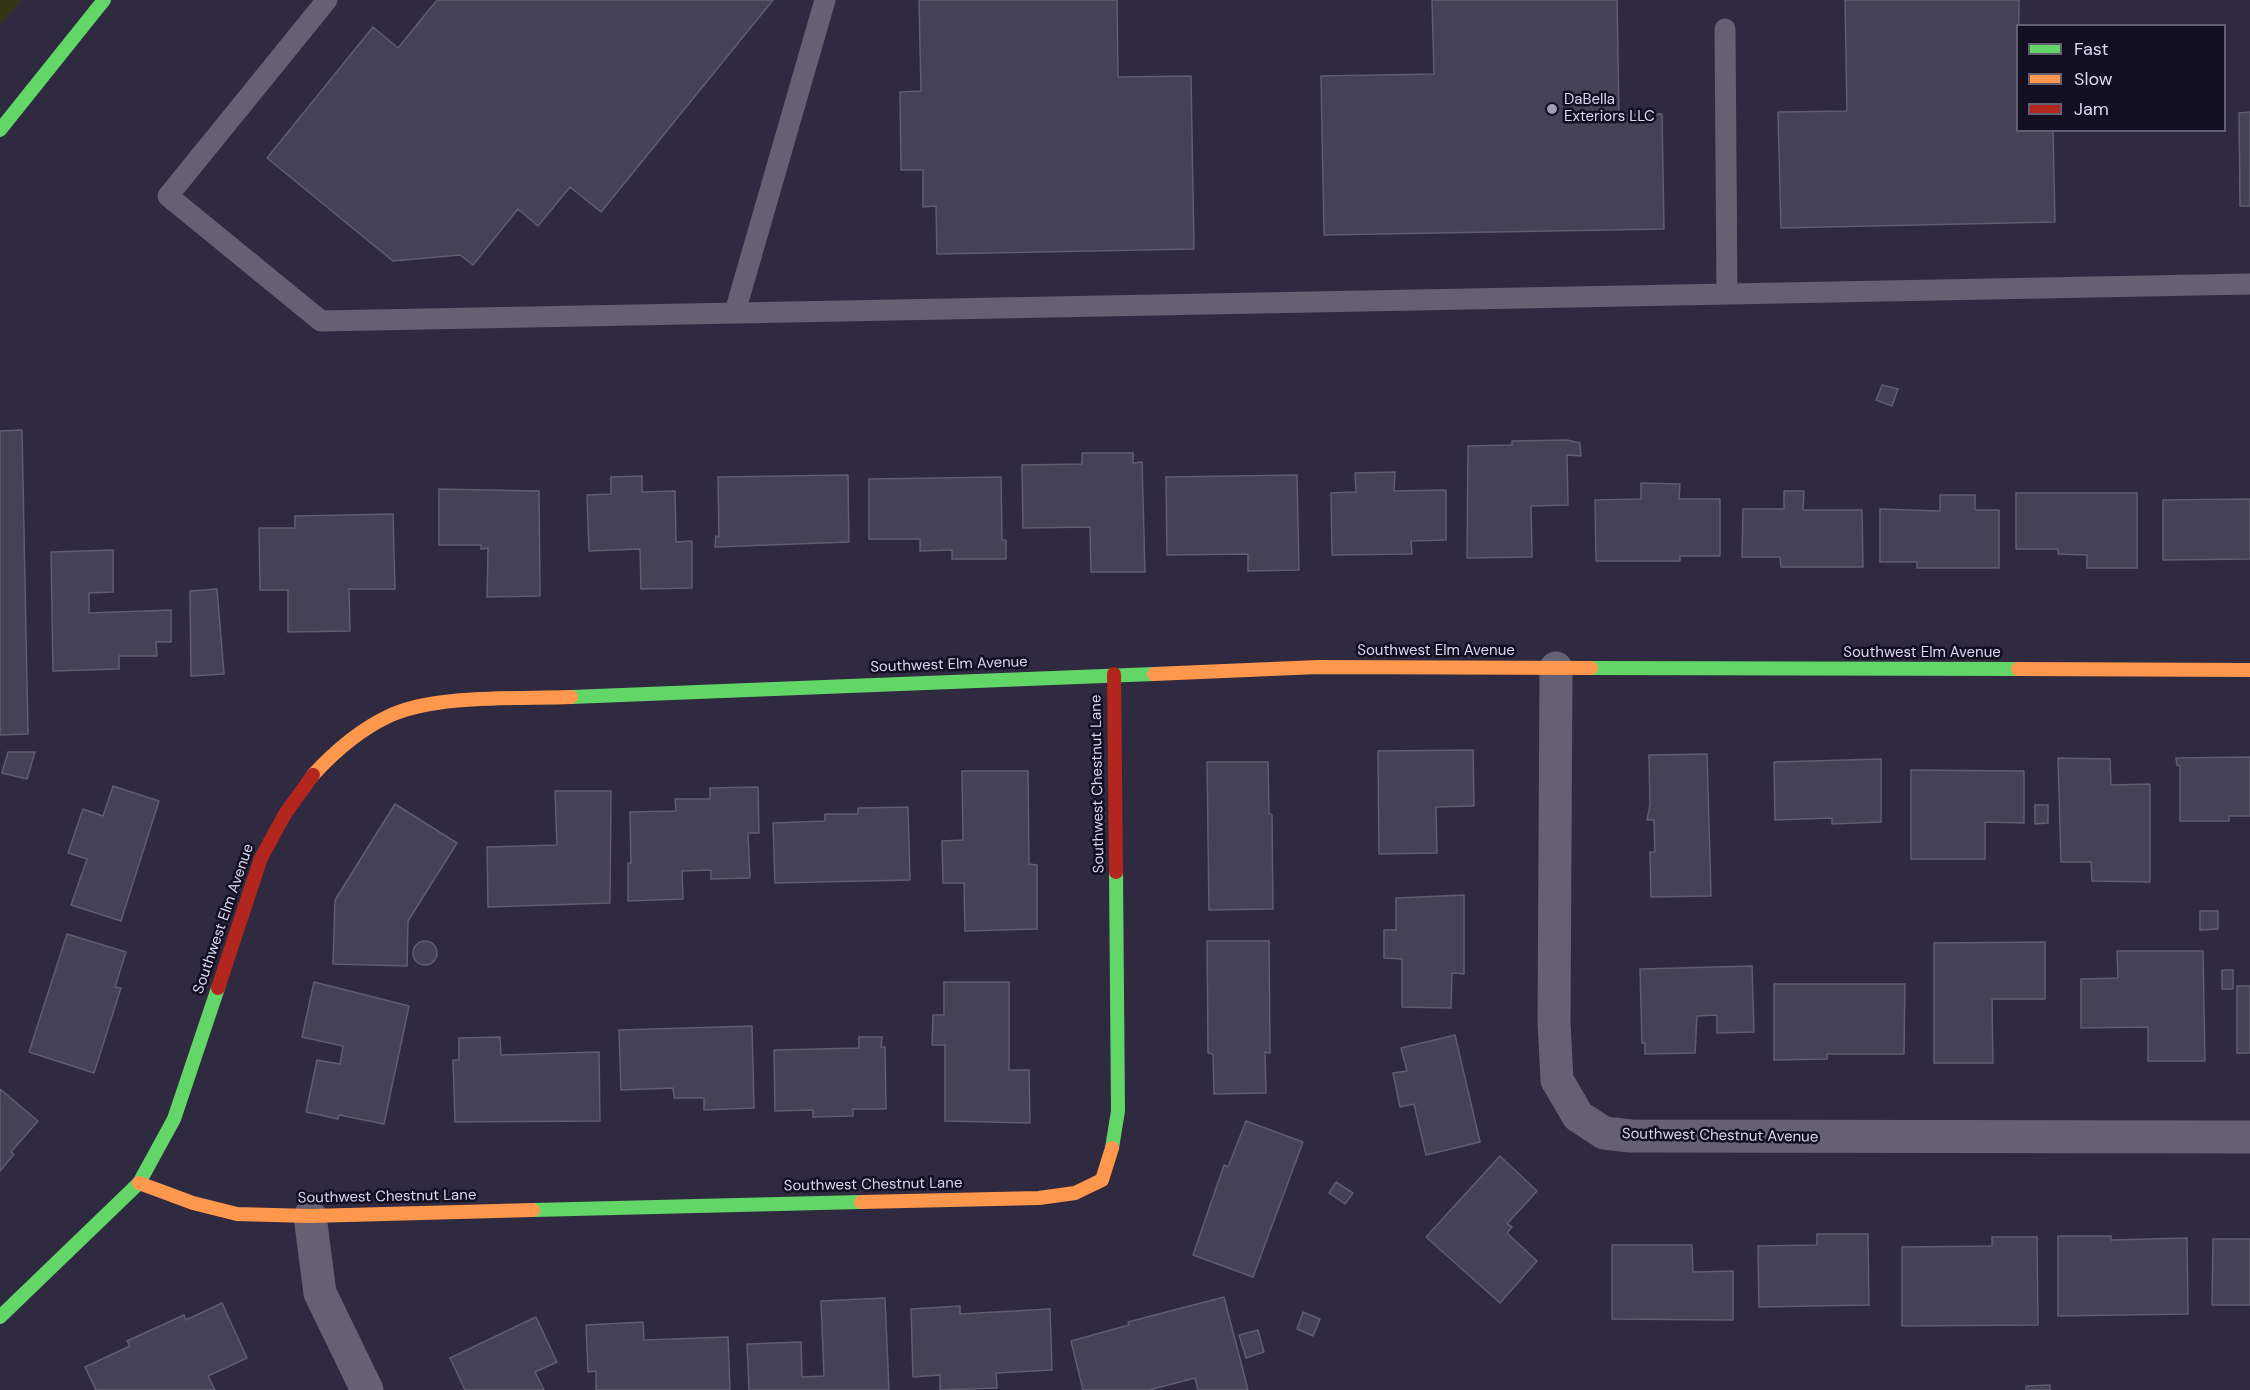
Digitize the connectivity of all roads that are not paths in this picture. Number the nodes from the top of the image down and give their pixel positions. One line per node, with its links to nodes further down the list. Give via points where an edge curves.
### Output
1 (104, 0): 5 (street)
2 (327, 0): 8 (lane, via 168,196 321,321)
3 (825, 0): 8 (lane)
4 (1725, 29): 7 (lane)
5 (0, 130)
6 (2250, 284): 7 (lane)
7 (1727, 294): 8 (lane)
8 (735, 312)
9 (1556, 668): 10 (street, Southwest Elm Avenue); 11 (street, Southwest Elm Avenue, via 1318,667); 12 (street, Southwest Chestnut Avenue, via 1554,1022 1557,1080 1578,1116 1604,1133 1655,1137)
10 (2250, 670)
11 (1114, 674): 13 (street, Southwest Elm Avenue, via 489,700 436,704 390,715 344,743 318,765 278,822 261,858 174,1119); 14 (street, Southwest Chestnut Lane, via 1118,1111 1112,1151 1102,1180 1075,1192 1039,1198)
12 (2250, 1137)
13 (139, 1184): 14 (street, Southwest Chestnut Lane, via 237,1214); 15 (street, Southwest Elm Avenue)
14 (310, 1216): 16 (street, via 320,1293)
15 (0, 1317)
16 (367, 1390)

